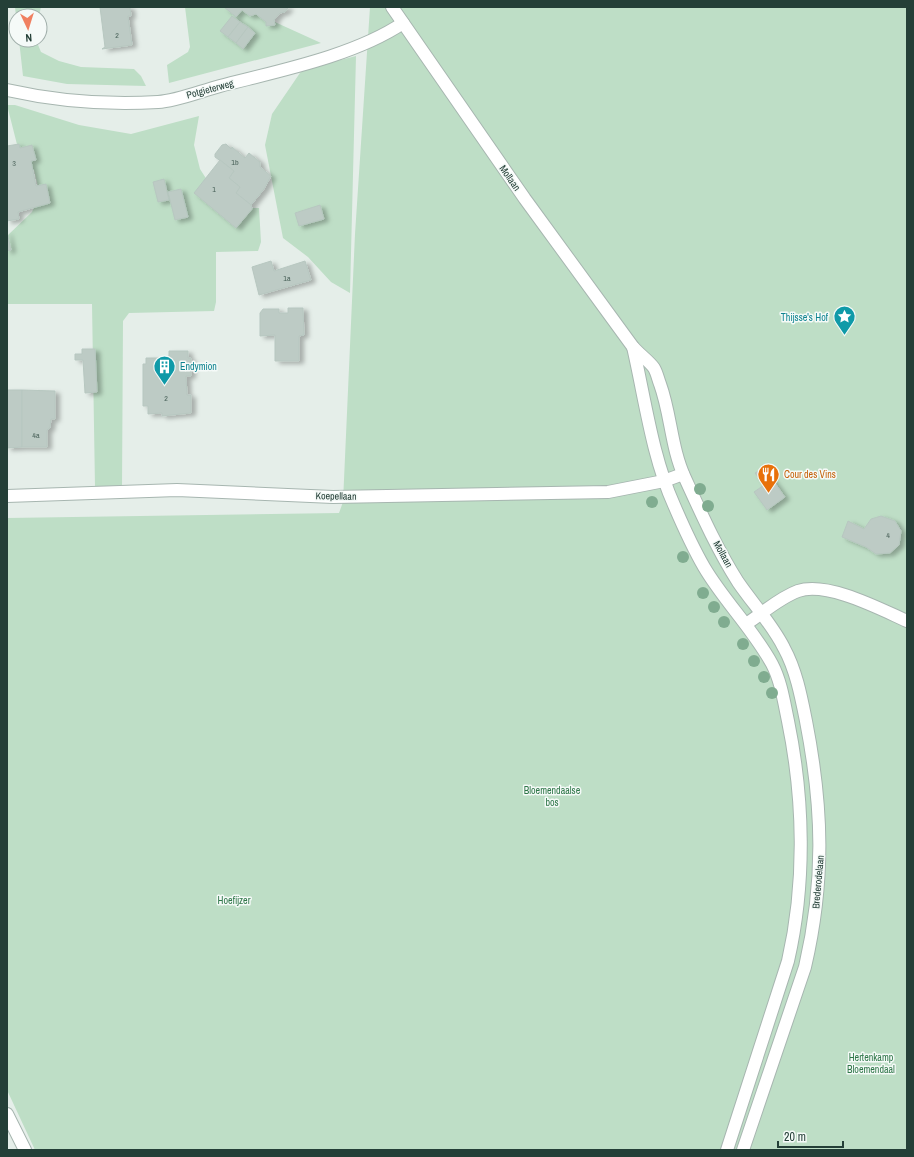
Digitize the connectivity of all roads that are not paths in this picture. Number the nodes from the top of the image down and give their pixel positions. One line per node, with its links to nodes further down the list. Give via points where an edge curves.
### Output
1 (392, 7): 2 (street, Mollaan)
2 (403, 23): 3 (street, Potgieterweg, via 346,51 160,102 104,103); 4 (street, Mollaan, via 525,199)
3 (7, 90)
4 (633, 347): 5 (street, Mollaan, via 654,369 665,398); 6 (street, Mollaan)
5 (683, 474): 6 (street, Koepellaan); 8 (street, Mollaan, via 738,582)
6 (664, 481): 7 (street, Koepellaan, via 608,492 333,497 177,490); 10 (street, Mollaan, via 704,568)
7 (7, 496)
8 (762, 614): 9 (street, via 788,595 817,590 842,594); 10 (street); 14 (street, Brederodelaan, via 784,647 800,692 816,776 821,842 811,940 805,967)
9 (907, 621)
10 (746, 624): 13 (street, Brederodelaan, via 772,664 783,700 795,757 801,834 800,881 788,961)
11 (7, 1114): 12 (street)
12 (25, 1150)
13 (727, 1150)
14 (743, 1150)

